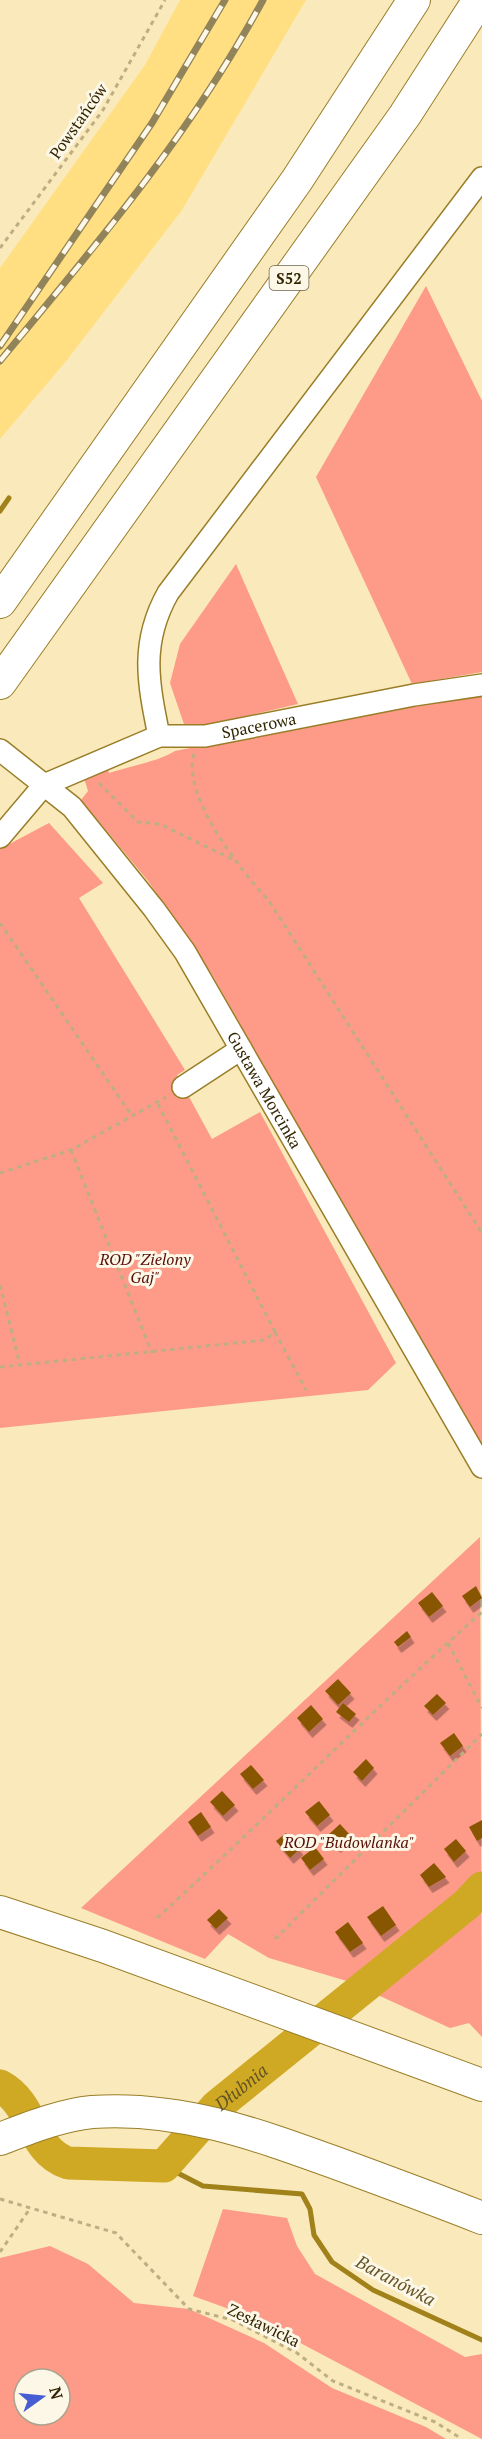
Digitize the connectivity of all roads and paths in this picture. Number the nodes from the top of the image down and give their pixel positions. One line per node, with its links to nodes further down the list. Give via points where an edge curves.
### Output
1 (165, 0): 5 (path, Powstańców, via 103,110)
2 (414, 0): 6 (highway, via 297,180)
3 (479, 0): 7 (highway, S52, via 405,116)
4 (482, 178): 9 (street, via 168,593 156,615 148,658)
5 (0, 248)
6 (0, 602)
7 (0, 683)
8 (482, 685): 10 (street, Spacerowa)
9 (159, 736): 10 (street, Spacerowa); 12 (street, Spacerowa)
10 (205, 736): 15 (path, via 193,756 191,771 198,799)
11 (0, 750): 13 (street, Gustawa Morcinka)
12 (84, 768): 13 (street, Spacerowa); 15 (path, via 138,822 160,824)
13 (44, 785): 14 (street); 17 (street, Gustawa Morcinka, via 72,807 154,909 185,952)
14 (0, 837)
15 (240, 863): 23 (path, via 275,911)
16 (0, 923): 20 (path)
17 (241, 1049): 18 (street); 30 (street, Gustawa Morcinka)
18 (183, 1087): 19 (path)
19 (157, 1102): 20 (path); 25 (path)
20 (132, 1116): 21 (path)
21 (71, 1150): 22 (path); 26 (path)
22 (0, 1173)
23 (482, 1233)
24 (0, 1285): 27 (path)
25 (275, 1332): 26 (path, via 265,1340); 29 (path)
26 (152, 1353): 27 (path)
27 (20, 1365): 28 (path)
28 (0, 1366)
29 (306, 1390)
30 (482, 1467)
31 (482, 1612): 32 (path)
32 (447, 1642): 33 (path); 36 (path, via 253,1832)
33 (482, 1708)
34 (482, 1734): 37 (path)
35 (0, 1912): 38 (highway)
36 (157, 1918)
37 (275, 1939)
38 (482, 2085)
39 (0, 2139): 42 (highway, via 40,2123 90,2112 138,2111 184,2116 273,2140)
40 (0, 2199): 41 (path, Zesławicka)
41 (29, 2210): 43 (path); 44 (path, Zesławicka, via 116,2233 189,2309 233,2319 297,2353 333,2381 435,2422)
42 (482, 2218)
43 (0, 2252)
44 (462, 2439)

